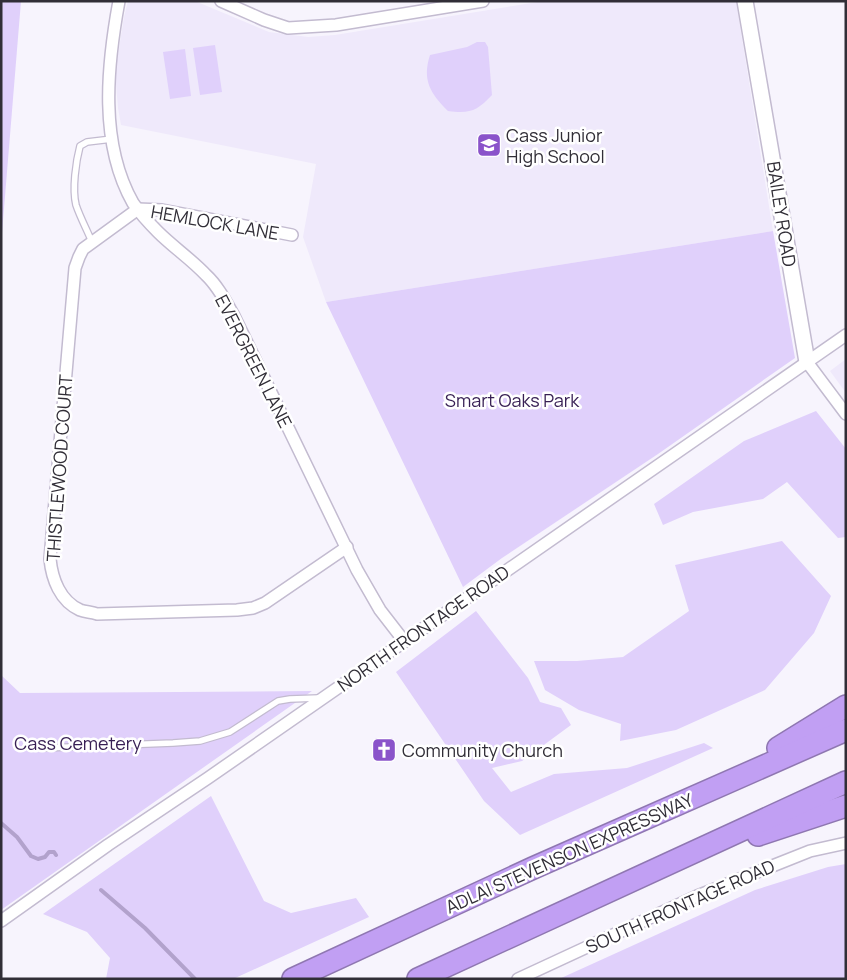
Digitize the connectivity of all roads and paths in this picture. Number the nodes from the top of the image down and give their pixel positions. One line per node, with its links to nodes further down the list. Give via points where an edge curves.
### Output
1 (119, 1): 5 (street, EVERGREEN LANE, via 110,86)
2 (221, 1): 3 (street, via 288,28 336,25)
3 (483, 1)
4 (745, 1): 10 (street, BAILEY ROAD)
5 (112, 139): 6 (street, EVERGREEN LANE, via 122,180); 8 (lane, via 87,142 80,146 77,156 76,204)
6 (138, 209): 7 (street, HEMLOCK LANE, via 162,210); 8 (street, THISTLEWOOD COURT); 12 (street, EVERGREEN LANE, via 159,233 207,276 224,298)
7 (292, 236)
8 (92, 242): 12 (street, THISTLEWOOD COURT, via 84,249 75,268 50,559 58,589 80,610 97,614 253,608)
9 (846, 335): 10 (street, NORTH FRONTAGE ROAD)
10 (807, 362): 11 (street, BAILEY ROAD); 13 (street, NORTH FRONTAGE ROAD)
11 (846, 414)
12 (346, 548): 13 (street, EVERGREEN LANE, via 380,610)
13 (404, 641): 14 (street, NORTH FRONTAGE ROAD)
14 (321, 698): 17 (lane, via 278,702 230,732 200,741); 23 (street, NORTH FRONTAGE ROAD)
15 (846, 706): 19 (highway)
16 (846, 730): 19 (highway, ADLAI STEVENSON EXPRESSWAY)
17 (44, 748)
18 (846, 782): 22 (highway)
19 (721, 785): 24 (highway, ADLAI STEVENSON EXPRESSWAY)
20 (846, 806): 22 (highway)
21 (846, 843): 26 (street, SOUTH FRONTAGE ROAD, via 810,850 697,896)
22 (679, 859): 25 (highway)
23 (1, 921)
24 (293, 979)
25 (418, 979)
26 (518, 979)

